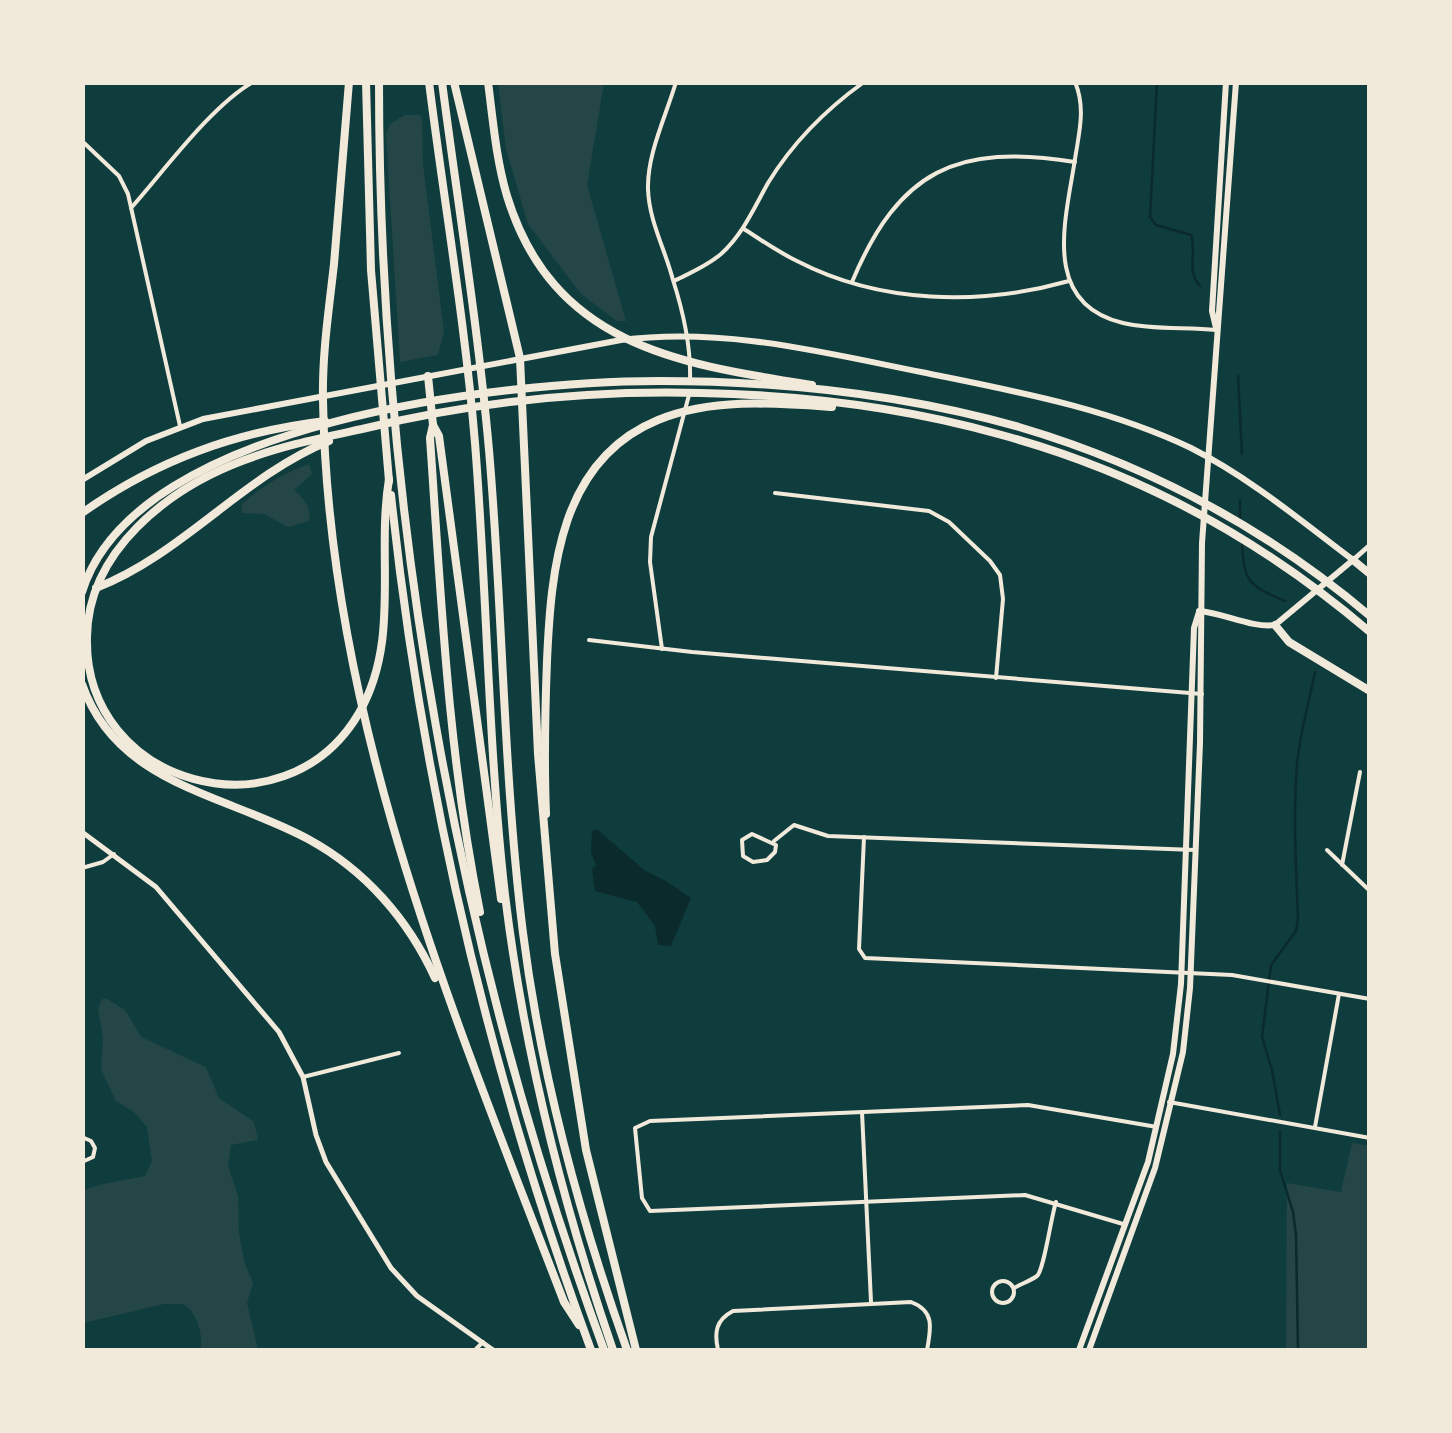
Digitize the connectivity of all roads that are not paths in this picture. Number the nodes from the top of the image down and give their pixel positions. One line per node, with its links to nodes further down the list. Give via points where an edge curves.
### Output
1 (252, 82): 18 (street)
2 (349, 82): 29 (highway)
3 (366, 82): 37 (highway, via 372,284)
4 (379, 82): 75 (highway, via 388,324 414,586 451,802)
5 (429, 82): 69 (highway, via 474,437)
6 (442, 82): 97 (highway, via 488,435 512,832 527,960 563,1142)
7 (454, 82): 27 (highway)
8 (488, 82): 30 (highway, via 502,176 518,225 558,285 600,324 644,349 705,368)
9 (676, 82): 23 (street, via 648,188)
10 (864, 82): 19 (street, via 806,130)
11 (1075, 82): 17 (street, via 1081,121)
12 (1226, 82): 14 (main road)
13 (1236, 82): 15 (main road)
14 (1225, 96): 15 (main road); 20 (main road)
15 (1235, 99): 21 (main road)
16 (82, 140): 18 (street, via 121,178)
17 (1074, 162): 22 (street, via 1063,237); 24 (street, via 1010,154 947,168 923,181 882,221)
18 (131, 208): 33 (street)
19 (744, 229): 23 (street, via 723,252); 24 (street, via 796,261)
20 (1215, 268): 21 (main road); 25 (main road)
21 (1225, 268): 25 (main road)
22 (1069, 281): 24 (street, via 958,298); 25 (street, via 1091,308 1124,323)
23 (674, 282): 26 (street)
24 (852, 282)
25 (1216, 330): 35 (main road)
26 (685, 335): 27 (main road); 35 (main road, via 763,341 1052,399 1130,423); 49 (street, via 689,394 650,537)
27 (520, 358): 28 (main road); 65 (highway)
28 (428, 376): 29 (main road); 32 (highway)
29 (323, 394): 33 (main road); 74 (highway, via 333,545 355,675 404,869)
30 (876, 397): 34 (highway, via 704,382 610,382 454,398 364,416); 45 (highway, via 1032,431 1112,460 1266,539)
31 (874, 408): 34 (highway, via 786,397 632,393 528,400); 47 (highway, via 1027,442 1112,472 1273,558); 65 (highway, via 704,408 628,436 600,461 576,499 553,580)
32 (433, 425): 69 (highway); 75 (highway, via 450,721)
33 (180, 426): 36 (main road)
34 (306, 437): 37 (highway, via 198,482 136,529 105,568 86,641 93,686 108,718 138,751 171,772 212,784 260,782 320,755 359,713 386,611); 39 (highway, via 248,434 192,452); 43 (highway, via 272,472 140,567); 43 (highway, via 234,454 177,482 120,529)
35 (1207, 458): 41 (main road); 44 (main road)
36 (82, 480)
37 (389, 480): 90 (highway, via 412,660 456,894 516,1124)
38 (775, 493): 50 (street, via 929,512 949,522 990,561 1002,583)
39 (82, 512)
40 (1370, 545): 41 (street)
41 (1353, 560): 42 (highway); 46 (main road)
42 (1370, 574)
43 (82, 592)
44 (1199, 611): 46 (main road); 53 (main road); 54 (main road)
45 (1370, 616)
46 (1275, 625): 52 (highway, via 1289,642)
47 (1370, 632)
48 (589, 640): 49 (street)
49 (662, 649): 50 (street)
50 (996, 678): 53 (street)
51 (82, 684): 74 (highway, via 107,731 142,764 301,836 352,869 404,923)
52 (1370, 691)
53 (1191, 693): 54 (street); 55 (main road)
54 (1202, 694): 56 (main road)
55 (1189, 742): 56 (main road); 61 (main road)
56 (1200, 743): 62 (main road)
57 (1360, 772): 66 (street)
58 (82, 832): 64 (street)
59 (864, 837): 60 (street, via 792,825); 61 (street); 70 (street, via 862,956)
60 (774, 841): 60 (street, via 748,834 744,856 767,860 777,849)
61 (1186, 849): 62 (street); 70 (main road)
62 (1195, 850): 71 (main road)
63 (1327, 850): 66 (street)
64 (114, 854): 67 (street); 77 (street, via 156,887 240,986)
65 (546, 858): 98 (highway, via 581,1125)
66 (1342, 865): 68 (street)
67 (82, 868)
68 (1370, 891)
69 (513, 952): 96 (highway, via 550,1144)
70 (1181, 974): 71 (street); 78 (main road)
71 (1190, 974): 72 (street); 78 (main road, via 1186,1031)
72 (1339, 994): 73 (street); 81 (street)
73 (1370, 999)
74 (453, 1013): 90 (highway, via 564,1302)
75 (501, 1022): 95 (highway)
76 (399, 1053): 77 (street)
77 (303, 1077): 91 (street, via 326,1162 391,1268 417,1296)
78 (1169, 1101): 80 (main road); 81 (street)
79 (862, 1112): 80 (street, via 1028,1105); 85 (street); 85 (street, via 639,1124 635,1134 646,1208 656,1212)
80 (1162, 1128): 87 (main road)
81 (1314, 1128): 83 (street)
82 (82, 1137): 84 (street, via 95,1148)
83 (1370, 1138)
84 (82, 1162)
85 (866, 1202): 86 (street, via 1025,1195); 89 (street)
86 (1056, 1202): 87 (street); 88 (street, via 1043,1268)
87 (1130, 1227): 101 (main road); 102 (main road)
88 (1014, 1288): 88 (street, via 999,1282 992,1296 1007,1303)
89 (871, 1303): 99 (street, via 733,1311 716,1327); 100 (street, via 924,1306 932,1326)
90 (584, 1331): 94 (highway)
91 (483, 1342): 92 (street); 93 (street)
92 (474, 1350)
93 (493, 1350)
94 (591, 1350)
95 (604, 1350)
96 (613, 1350)
97 (626, 1350)
98 (636, 1350)
99 (718, 1350)
100 (927, 1350)
101 (1078, 1350)
102 (1089, 1350)

